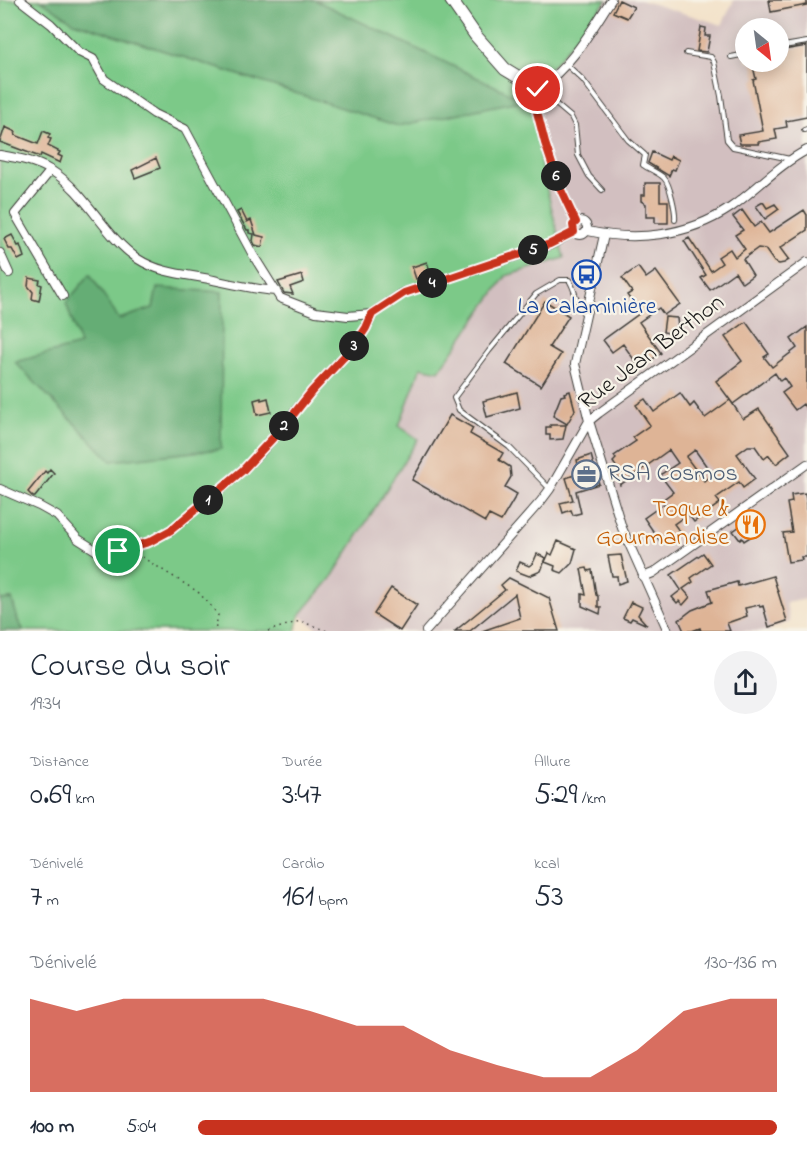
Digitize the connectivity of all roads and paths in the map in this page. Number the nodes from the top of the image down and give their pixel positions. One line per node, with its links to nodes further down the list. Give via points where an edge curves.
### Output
1 (20, 0): 22 (street, via 79,52 93,59 104,80 154,114 185,129)
2 (451, 0): 10 (street, via 505,69)
3 (611, 0): 9 (street)
4 (807, 42): 5 (lane)
5 (789, 45)
6 (686, 53): 13 (lane, via 711,57 714,62 727,140 733,147)
7 (735, 56): 8 (lane)
8 (731, 57)
9 (566, 64): 10 (street); 16 (lane, via 583,80 628,140 645,155 643,165 664,177)
10 (538, 89): 15 (lane, via 571,117 578,155); 17 (street, via 536,108 545,143)
11 (807, 150): 13 (street)
12 (0, 155): 14 (street)
13 (790, 160): 18 (street, via 730,208 703,224 670,234)
14 (51, 170): 22 (street, via 137,258 155,268); 23 (street, via 15,214)
15 (602, 190)
16 (675, 220)
17 (575, 227): 18 (street, via 578,234 588,231); 24 (street, via 550,244 404,293)
18 (604, 235): 25 (street)
19 (0, 253): 21 (street)
20 (807, 262): 26 (street, Rue Jean Berthon)
21 (9, 273)
22 (276, 291): 24 (street, via 280,298 316,312)
23 (63, 296)
24 (372, 314): 30 (street, via 354,346 250,463 171,530)
25 (585, 315): 26 (street, via 575,364); 29 (lane, via 568,280 560,280 536,294 454,398 459,410 509,447)
26 (589, 421): 29 (street, Rue Jean Berthon); 31 (street, via 622,528)
27 (807, 464): 31 (street)
28 (0, 489): 30 (street, via 57,516 78,539 97,551)
29 (550, 489): 35 (street, Rue Jean Berthon)
30 (129, 549): 32 (path, via 204,598 218,615)
31 (643, 577): 36 (street)
32 (215, 631)
33 (268, 631): 34 (path, via 300,621)
34 (327, 631)
35 (426, 631)
36 (668, 631)

